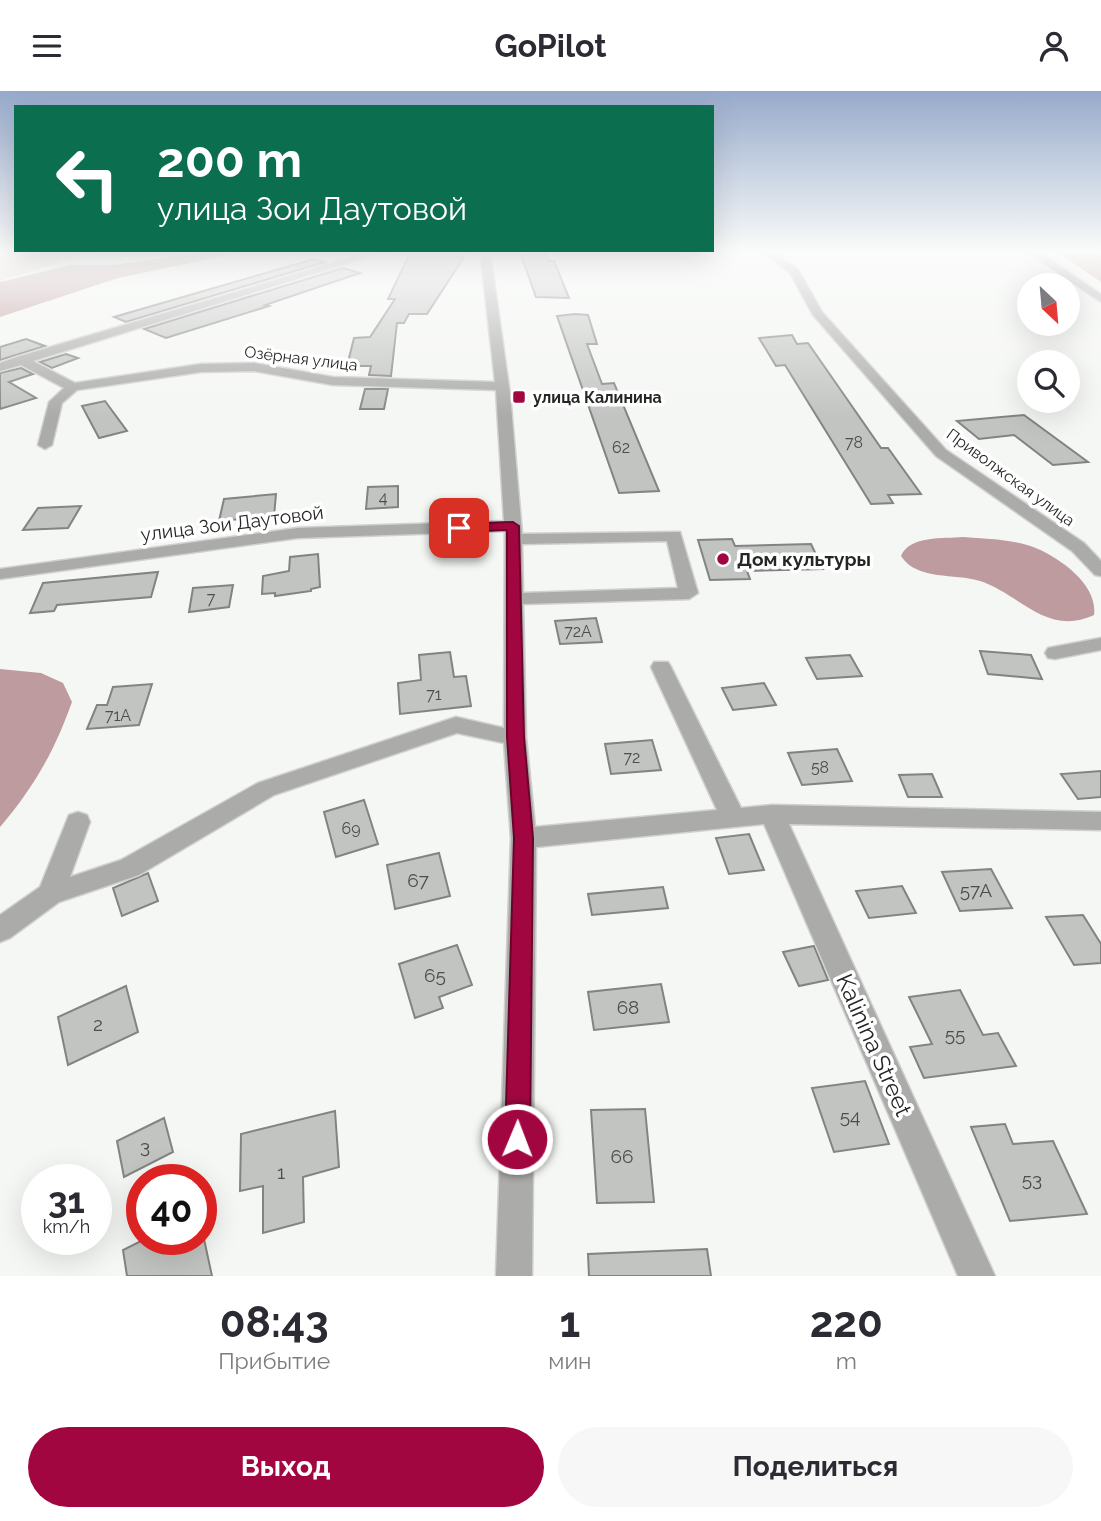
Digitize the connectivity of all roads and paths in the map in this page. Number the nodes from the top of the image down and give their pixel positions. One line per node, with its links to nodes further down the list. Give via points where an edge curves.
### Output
1 (199, 306): 4 (street)
2 (492, 306): 6 (street)
3 (813, 306): 10 (street, Приволжская улица, via 941,453 1078,547)
4 (21, 360): 5 (street); 7 (street)
5 (0, 367)
6 (502, 386): 7 (street, Озёрная улица, via 334,381 254,367 201,368); 9 (street)
7 (74, 387): 8 (street, via 56,402)
8 (46, 445)
9 (513, 533): 11 (street, улица Зои Даутовой, via 298,533); 12 (street); 12 (street, улица Зои Даутовой, via 674,536 689,593)
10 (1101, 571)
11 (0, 574)
12 (514, 599): 16 (street)
13 (1101, 644): 14 (street)
14 (1055, 653)
15 (661, 667): 18 (street)
16 (515, 737): 21 (street); 22 (street, via 456,725 266,789 130,868)
17 (772, 814): 18 (street); 19 (street); 25 (street, Kalinina Street)
18 (733, 817): 21 (street)
19 (1101, 821)
20 (78, 822): 22 (street)
21 (524, 838): 24 (street)
22 (50, 894): 23 (street)
23 (0, 930)
24 (514, 1276)
25 (977, 1276)

